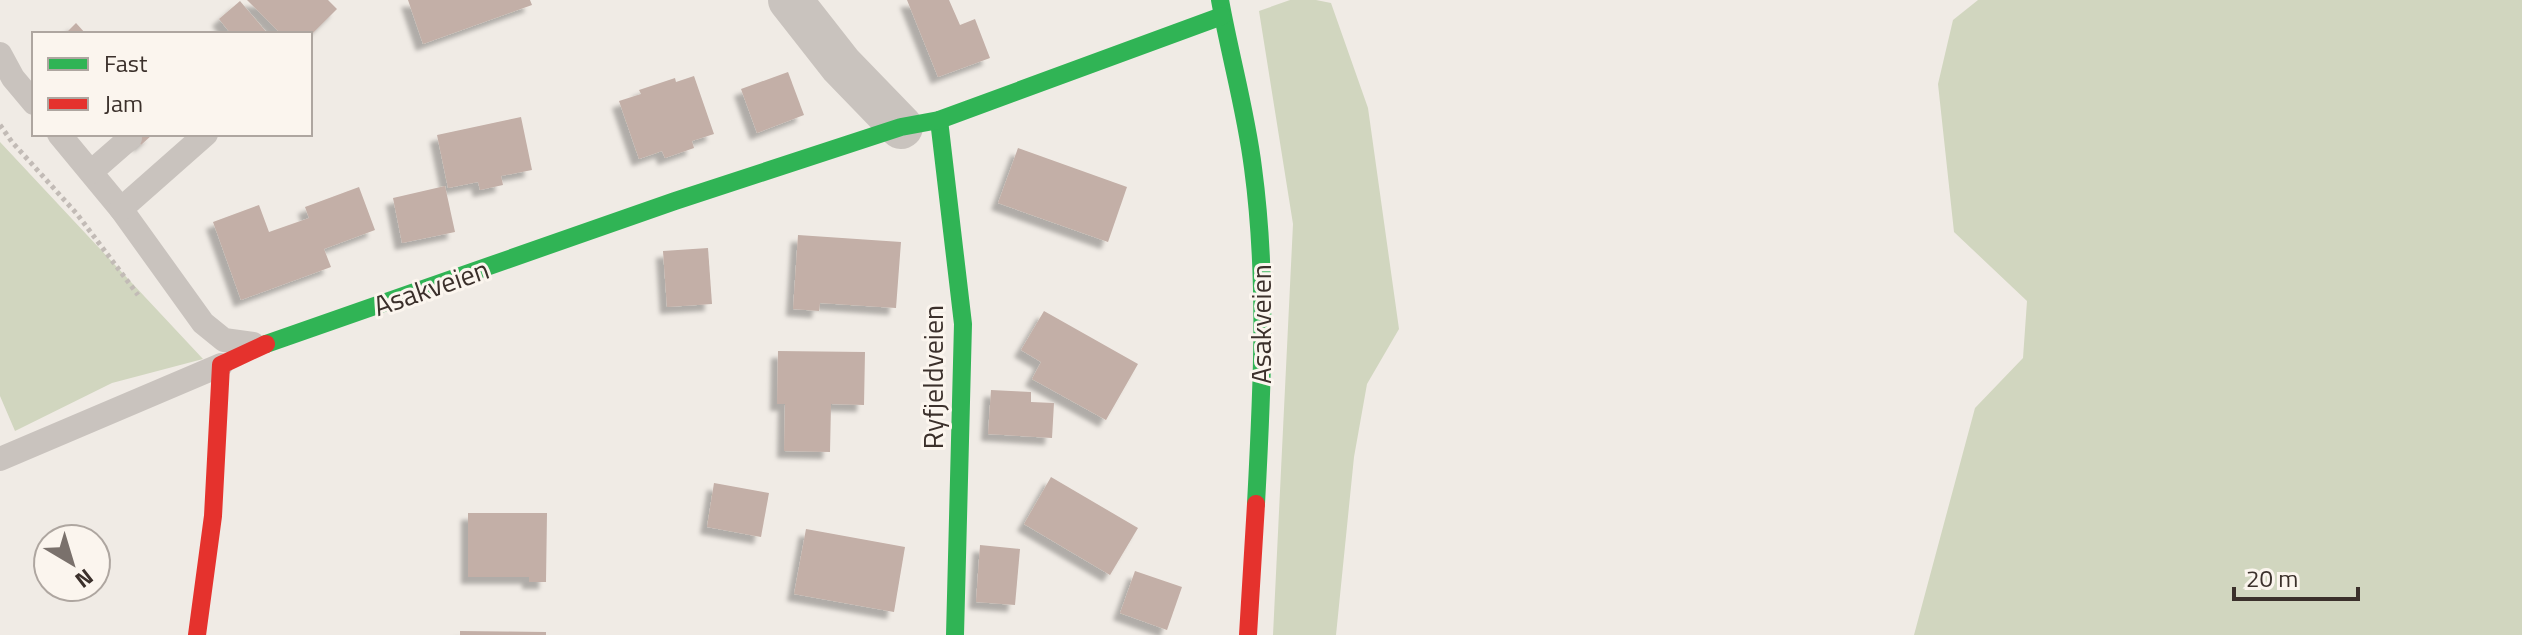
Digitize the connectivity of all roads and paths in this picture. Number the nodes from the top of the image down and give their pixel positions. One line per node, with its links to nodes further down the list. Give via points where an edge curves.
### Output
1 (790, 0): 5 (street, via 841,65)
2 (1221, 8): 5 (street, Asakveien); 18 (street, Asakveien, via 1244,112 1261,270 1262,356)
3 (0, 54): 4 (lane)
4 (32, 101)
5 (920, 124): 13 (street, Asakveien, via 675,201); 17 (street, Ryfjeldveien, via 963,324)
6 (0, 125): 12 (path, via 77,214)
7 (61, 136): 10 (lane)
8 (204, 136): 11 (lane)
9 (130, 138): 10 (lane)
10 (91, 172): 11 (lane)
11 (121, 209): 13 (lane, via 203,323 224,340)
12 (146, 307)
13 (263, 345): 14 (street, Asakveien)
14 (221, 365): 15 (lane); 16 (street, via 213,516)
15 (0, 459)
16 (197, 635)
17 (955, 635)
18 (1248, 635)

